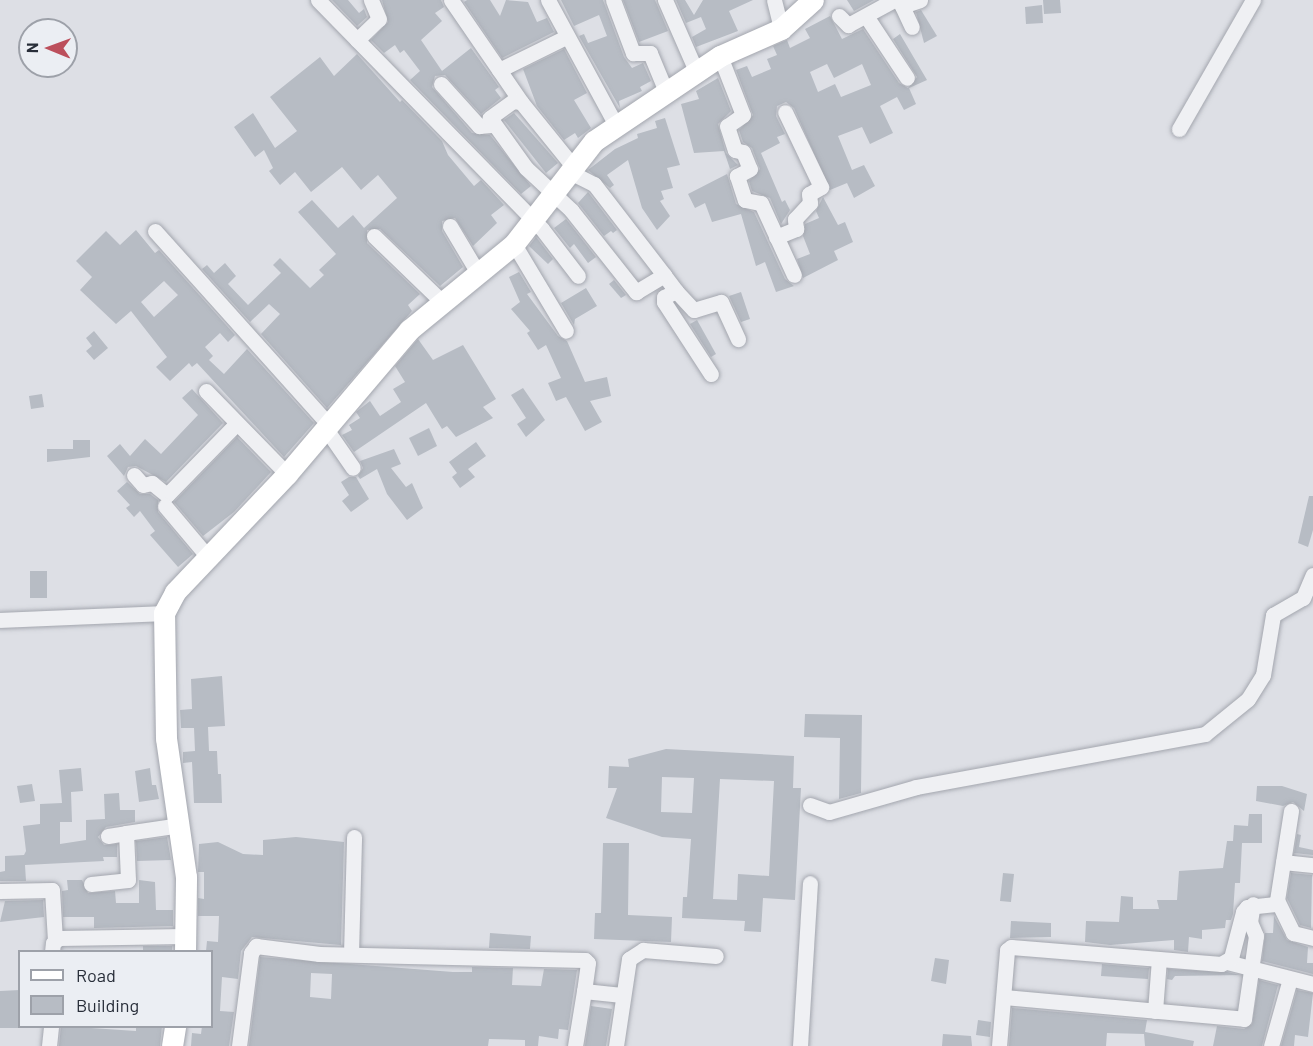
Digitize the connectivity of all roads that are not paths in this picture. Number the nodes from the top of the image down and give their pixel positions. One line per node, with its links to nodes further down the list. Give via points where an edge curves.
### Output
1 (318, 0): 17 (street)
2 (371, 0): 17 (street, via 379,20)
3 (451, 0): 19 (street)
4 (548, 0): 16 (street)
5 (613, 0): 23 (street, via 633,53 650,53)
6 (665, 0): 20 (street)
7 (774, 0): 15 (street)
8 (813, 0): 15 (street)
9 (920, 0): 11 (street)
10 (1253, 0): 28 (street)
11 (900, 2): 13 (street); 14 (street)
12 (838, 16): 13 (street, via 846,26)
13 (866, 16): 21 (street)
14 (912, 27)
15 (781, 29): 18 (street)
16 (566, 37): 19 (street); 27 (street)
17 (357, 40): 31 (street)
18 (722, 62): 20 (street); 35 (street, via 743,115 727,127 735,150 743,152 750,169 738,179 746,202 761,203)
19 (499, 70): 24 (street)
20 (696, 71): 23 (street)
21 (907, 78)
22 (441, 84): 26 (street, via 478,126)
23 (667, 94): 27 (street)
24 (521, 102): 26 (street, via 513,101 490,118); 29 (street)
25 (785, 112): 35 (street, via 821,187 809,194 810,202 796,217 796,229)
26 (491, 124): 30 (street, via 526,168)
27 (616, 125): 29 (street)
28 (1179, 129)
29 (574, 173): 30 (street); 38 (street, via 594,184)
30 (562, 201): 31 (street); 38 (street, via 636,292)
31 (537, 224): 36 (street); 40 (street)
32 (450, 226): 37 (street)
33 (155, 231): 48 (street)
34 (374, 236): 42 (street)
35 (776, 237): 39 (street)
36 (516, 247): 37 (street); 43 (street)
37 (478, 273): 42 (street)
38 (664, 275): 41 (street)
39 (794, 275)
40 (578, 276)
41 (676, 291): 44 (street, via 694,310 722,303); 45 (street, via 664,297 664,302)
42 (441, 300): 48 (street, via 409,330)
43 (566, 331)
44 (738, 339)
45 (711, 374)
46 (206, 391): 47 (street)
47 (236, 424): 50 (street); 51 (street, via 167,495 152,483 142,484)
48 (330, 432): 49 (street); 50 (street)
49 (353, 468)
50 (287, 474): 53 (street)
51 (134, 475)
52 (165, 506): 53 (street)
53 (208, 557): 55 (street, via 175,592)
54 (1313, 574): 57 (street, via 1303,598 1273,615 1263,675 1248,699 1205,734 916,787 829,812)
55 (164, 613): 56 (street); 59 (street, via 169,778)
56 (0, 620)
57 (810, 805)
58 (1291, 811): 63 (street)
59 (180, 825): 60 (street); 71 (street, via 186,877)
60 (126, 833): 61 (street); 66 (street, via 128,880)
61 (108, 836)
62 (354, 837): 73 (street)
63 (1283, 862): 64 (street); 69 (street)
64 (1313, 865)
65 (810, 883): 91 (street)
66 (91, 884)
67 (0, 891): 72 (street, via 52,890)
68 (1253, 904): 69 (street); 76 (street, via 1243,912); 77 (street, via 1250,922 1256,936)
69 (1278, 904): 70 (street, via 1293,933)
70 (1313, 938)
71 (185, 944): 72 (street)
72 (54, 946)
73 (351, 954): 80 (street, via 585,960 588,963); 88 (street, via 254,948)
74 (716, 956): 81 (street, via 643,950 629,959)
75 (1159, 959): 76 (street); 82 (street, via 1011,947 1007,950); 83 (street)
76 (1227, 962): 77 (street)
77 (1252, 968): 78 (street); 83 (street, via 1244,1019)
78 (1290, 980): 79 (street); 93 (street)
79 (1313, 984)
80 (584, 991): 81 (street); 89 (street)
81 (622, 995): 90 (street)
82 (1004, 997): 83 (street); 92 (street)
83 (1155, 1011)
84 (51, 1028): 86 (street)
85 (175, 1028): 87 (street)
86 (50, 1046)
87 (172, 1046)
88 (239, 1046)
89 (575, 1046)
90 (616, 1046)
91 (800, 1046)
92 (999, 1046)
93 (1270, 1046)

